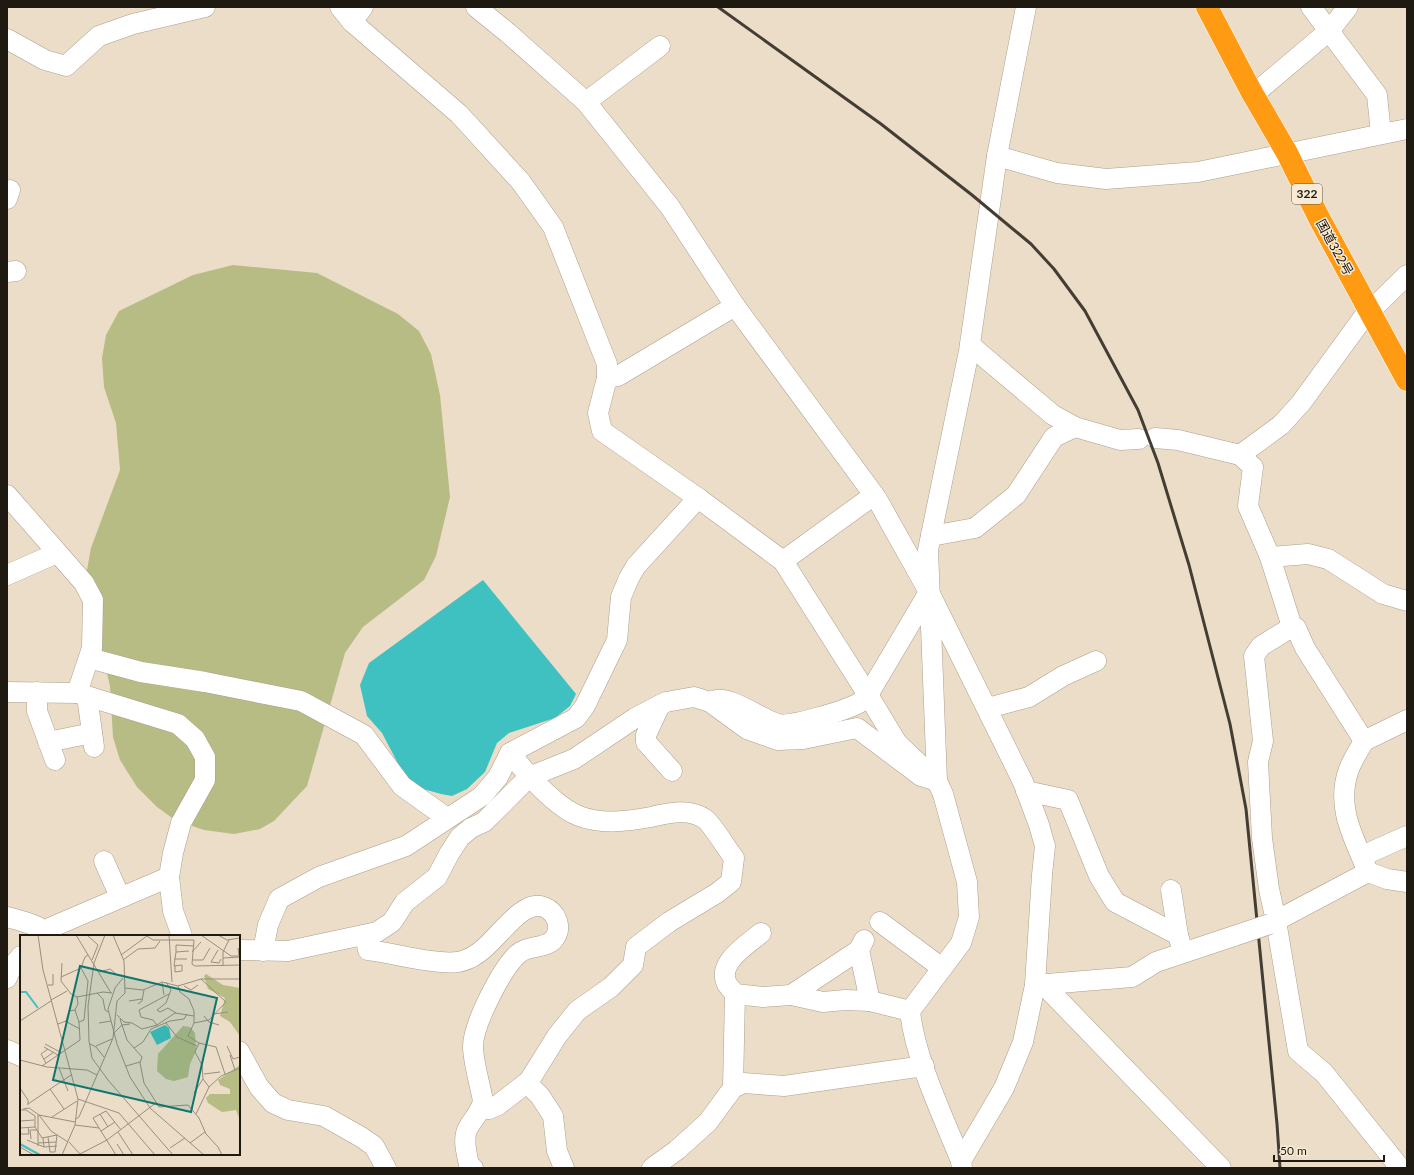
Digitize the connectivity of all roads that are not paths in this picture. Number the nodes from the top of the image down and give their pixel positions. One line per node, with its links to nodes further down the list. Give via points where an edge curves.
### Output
1 (205, 7): 10 (street, via 133,24 99,36 66,66 45,60)
2 (340, 7): 8 (street)
3 (476, 7): 13 (street)
4 (1026, 7): 17 (street)
5 (1207, 7): 12 (highway, 国道322号 / 322)
6 (1311, 7): 9 (street)
7 (1348, 7): 9 (street)
8 (358, 15): 22 (street, via 459,114 526,189 553,227 607,364)
9 (1330, 30): 12 (street); 15 (street, via 1377,95)
10 (7, 40)
11 (660, 46): 13 (street)
12 (1253, 95): 16 (highway, 国道322号 / 322)
13 (586, 102): 19 (street, via 670,208)
14 (1407, 129): 15 (street)
15 (1381, 134): 16 (street)
16 (1287, 153): 17 (street, via 1198,172 1106,179 1057,173); 20 (highway, 国道322号 / 322, via 1319,218)
17 (997, 156): 21 (street)
18 (1403, 285): 20 (street)
19 (735, 306): 22 (street, via 618,376); 27 (street)
20 (1371, 310): 23 (highway, 国道322号 / 322); 25 (street, via 1302,403 1281,425)
21 (970, 345): 24 (street, via 1053,415); 29 (street)
22 (606, 378): 28 (street, via 598,414 602,431)
23 (1407, 380)
24 (1075, 427): 25 (street, via 1120,440 1178,440); 29 (street, via 1054,437 1016,495 975,528)
25 (1240, 455): 31 (street, via 1253,467 1248,506)
26 (7, 495): 30 (street)
27 (874, 495): 32 (street); 34 (street)
28 (698, 498): 32 (street); 49 (street, via 636,566 629,578 621,597 617,640 585,706 576,718)
29 (931, 536): 34 (street, via 928,550)
30 (57, 553): 33 (street); 37 (street, via 84,583 93,600 92,648)
31 (1270, 558): 35 (street, via 1308,554 1328,560 1383,594); 36 (street)
32 (783, 562): 42 (street)
33 (7, 575)
34 (929, 592): 42 (street); 45 (street); 53 (street)
35 (1407, 601)
36 (1292, 627): 47 (street, via 1296,628 1305,648); 65 (street, via 1261,646 1254,656 1263,741 1258,762 1262,838)
37 (89, 658): 41 (street); 55 (street, via 141,672 301,701 364,734 402,786)
38 (1096, 661): 45 (street, via 1063,676 1029,697)
39 (7, 692): 40 (street)
40 (36, 692): 41 (street); 48 (street, via 36,711)
41 (82, 694): 48 (street, via 93,740); 59 (street, via 178,724 195,740 205,757 205,780 181,823)
42 (868, 695): 43 (street, via 859,703 798,724 780,724 762,719 728,700 718,699); 53 (street, via 897,743)
43 (710, 702): 44 (street, via 694,697); 53 (street, via 747,730 778,740 857,728 921,776)
44 (660, 705): 51 (street, via 646,735 646,742); 52 (street, via 635,718 574,759)
45 (988, 708): 54 (street)
46 (1407, 720): 47 (street)
47 (1364, 741): 58 (street, via 1344,787 1347,821)
48 (48, 742): 50 (street)
49 (510, 753): 52 (street); 55 (street, via 498,777 482,796)
50 (54, 760)
51 (672, 771)
52 (529, 777): 69 (street, via 484,822 460,837 437,877 404,902 392,922 377,932); 85 (street, via 555,800 579,816 609,822 672,812 691,813 706,819 734,858 731,882 636,947 633,965 612,987 577,1011)
53 (937, 781): 74 (street, via 943,794 967,882 969,917 961,943)
54 (1026, 791): 70 (street, via 1068,800 1099,876 1115,902); 76 (street, via 1045,846)
55 (447, 818): 72 (street, via 406,846 319,877 279,898 268,925)
56 (1407, 836): 58 (street)
57 (104, 861): 62 (street)
58 (1365, 864): 60 (street, via 1387,879); 65 (street)
59 (169, 877): 62 (street); 68 (street, via 173,911)
60 (1407, 882)
61 (1171, 890): 70 (street)
62 (120, 897): 67 (street, via 52,927)
63 (7, 918): 67 (street, via 24,921)
64 (880, 922): 74 (street)
65 (1273, 923): 70 (street, bridge, via 1234,936); 88 (street, via 1298,1051 1324,1073)
66 (761, 933): 77 (street, via 734,956 727,966 727,983)
67 (46, 934)
68 (182, 935)
69 (365, 935): 72 (street, via 288,951); 87 (street, via 368,950 459,962 476,955 496,939 527,907 540,906 550,910 557,918 554,939 549,943 519,952 484,1008 473,1046)
70 (1181, 943): 76 (street, via 1132,978)
71 (240, 950): 72 (street)
72 (263, 951)
73 (20, 957): 75 (street)
74 (942, 968): 80 (street)
75 (7, 978)
76 (1040, 985): 89 (street, via 1023,1042 1004,1088); 90 (street)
77 (735, 994): 78 (street, via 763,997); 86 (street)
78 (791, 995): 79 (street, via 823,1002); 79 (street, via 862,945)
79 (870, 1001): 80 (street)
80 (910, 1011): 84 (street, via 911,1026)
81 (7, 1050): 83 (street)
82 (240, 1053): 91 (street, via 259,1087 273,1103 288,1110 324,1116 361,1137 374,1146)
83 (20, 1056)
84 (924, 1066): 86 (street, via 784,1086 743,1083); 89 (street)
85 (527, 1082): 87 (street, via 498,1105 489,1109); 93 (street, via 553,1116 557,1151)
86 (733, 1088): 94 (street, via 708,1122)
87 (482, 1108): 92 (street, via 467,1130 465,1146 469,1165)
88 (1400, 1162)
89 (961, 1165)
90 (1216, 1166)
91 (386, 1168)
92 (473, 1168)
93 (564, 1168)
94 (652, 1168)

